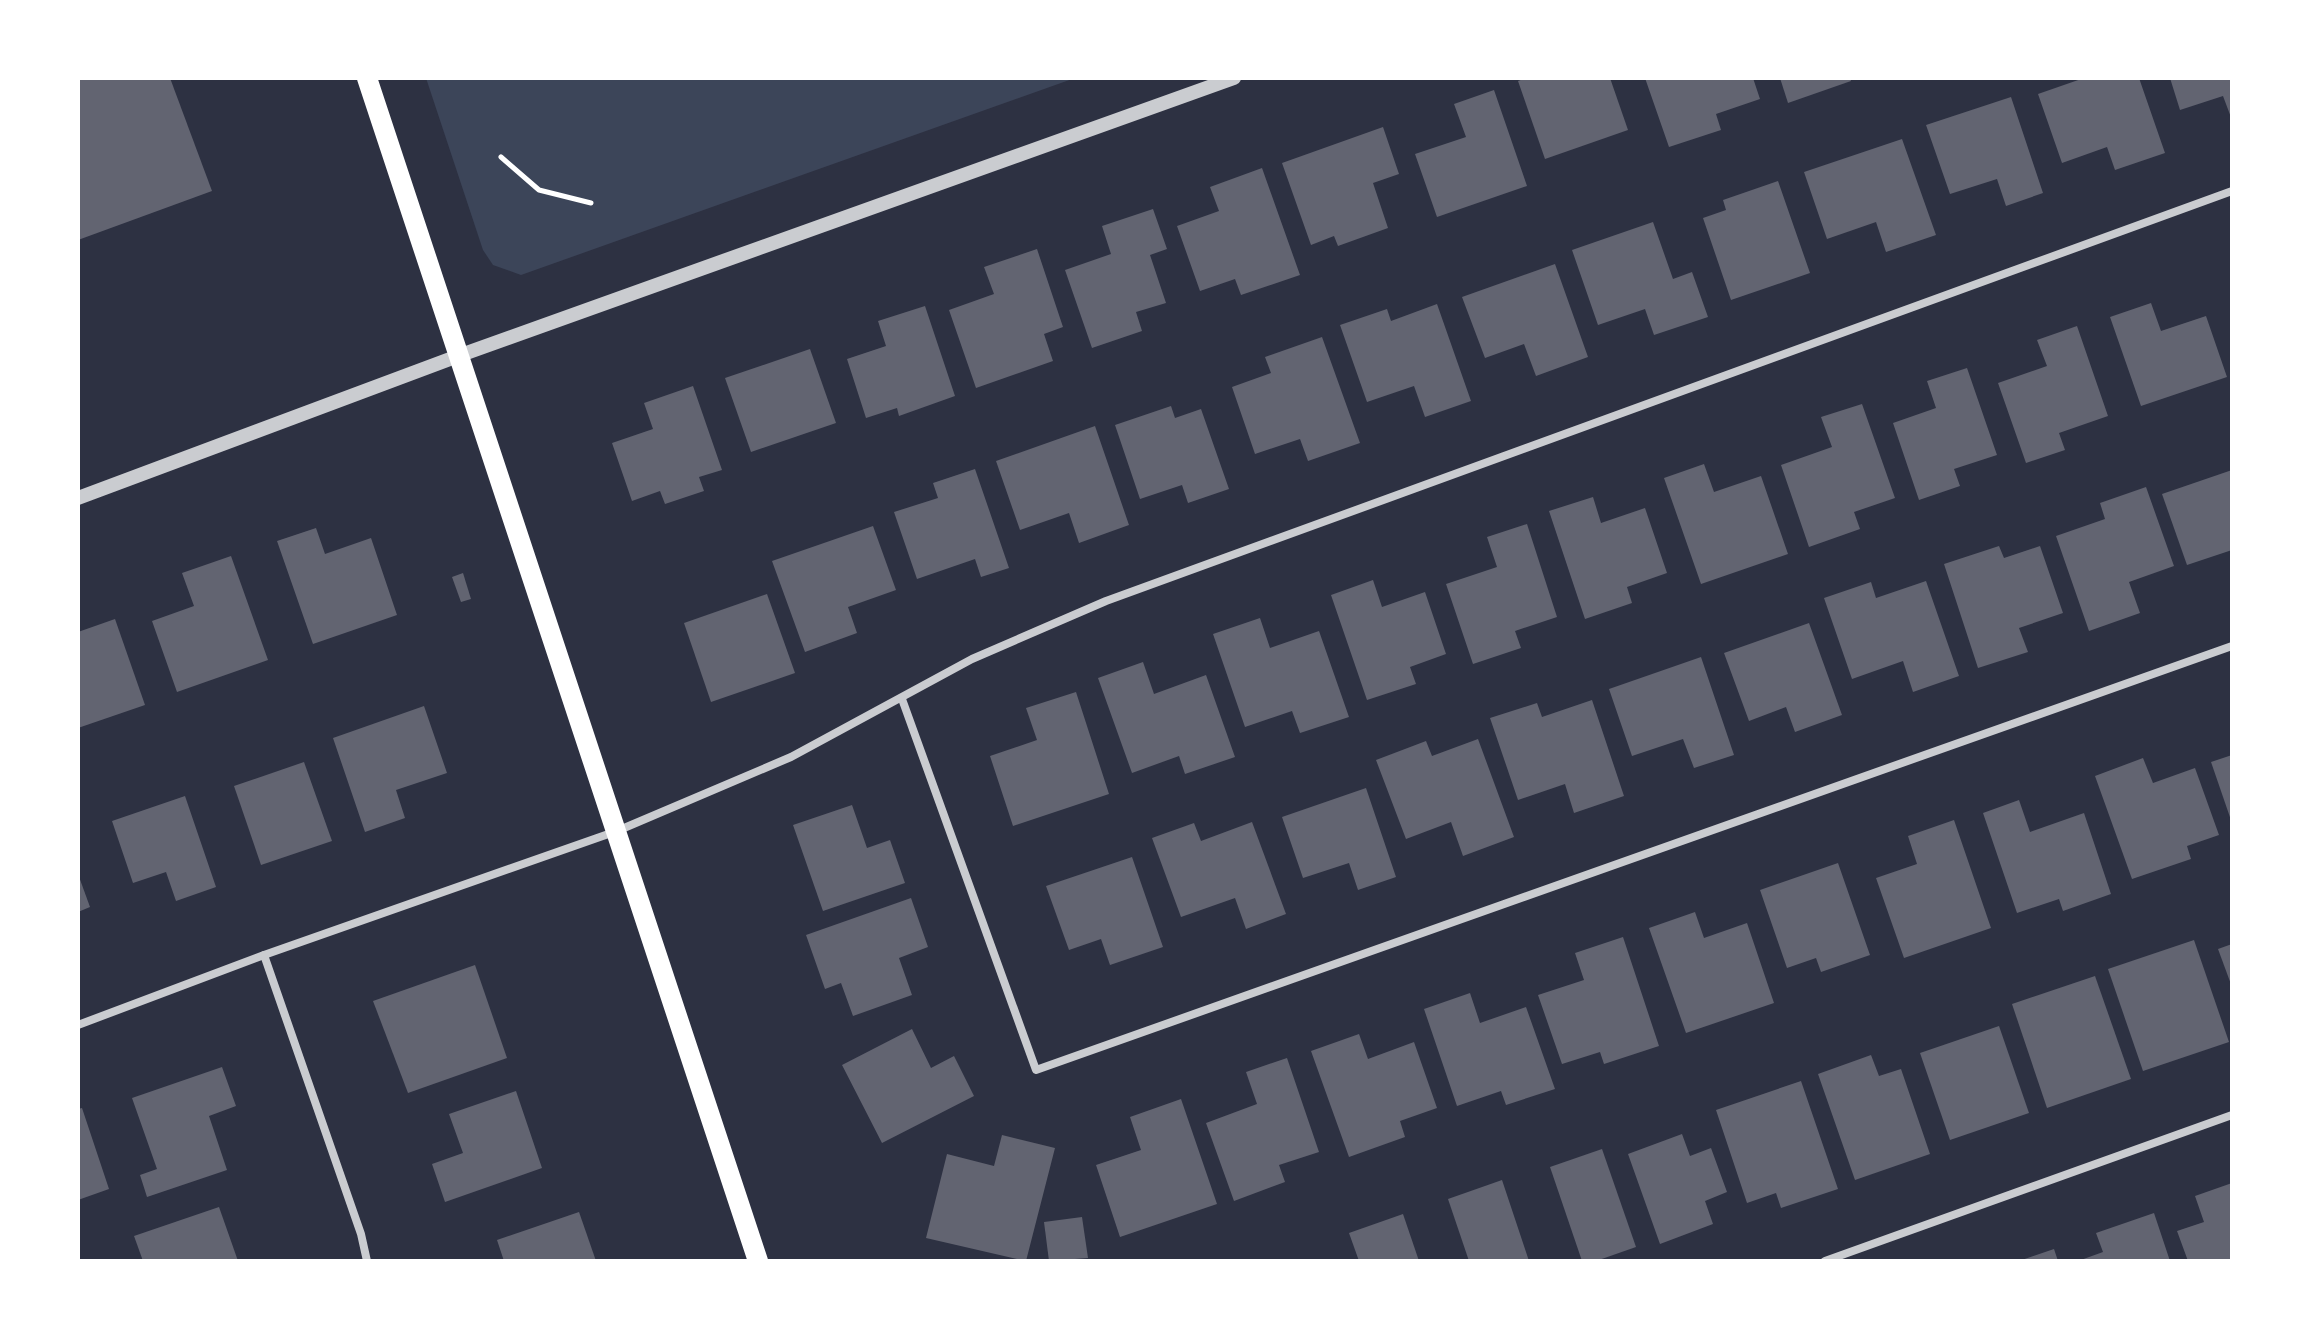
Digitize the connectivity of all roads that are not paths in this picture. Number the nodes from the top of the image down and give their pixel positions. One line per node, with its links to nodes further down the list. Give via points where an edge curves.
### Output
1 (367, 78): 4 (main road)
2 (1234, 78): 4 (street)
3 (2232, 191): 7 (street, via 1106,601 972,659)
4 (458, 356): 5 (street); 8 (main road)
5 (78, 498)
6 (2232, 646): 7 (street, via 1036,1070)
7 (902, 699): 8 (street, via 791,757)
8 (617, 831): 9 (street); 13 (main road)
9 (264, 955): 10 (street); 12 (street)
10 (78, 1025)
11 (2232, 1115): 14 (street)
12 (367, 1261)
13 (758, 1261)
14 (1825, 1261)

